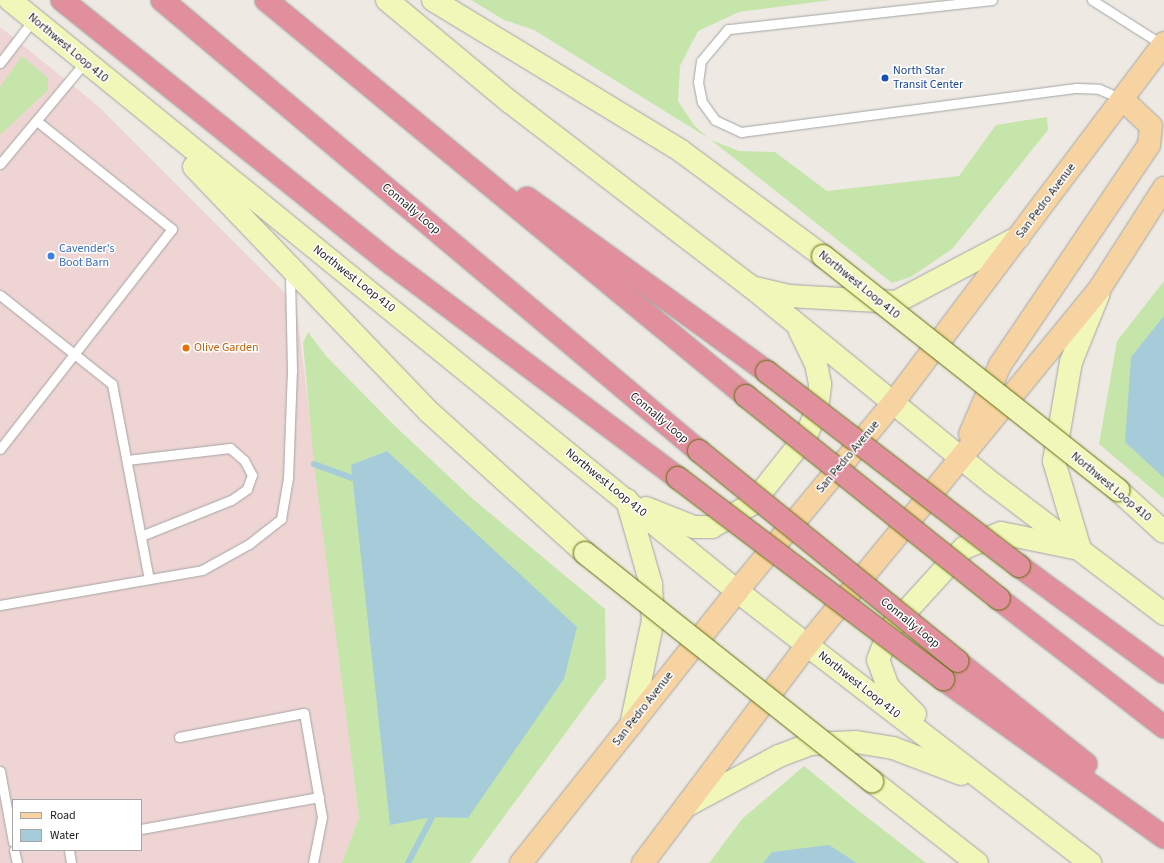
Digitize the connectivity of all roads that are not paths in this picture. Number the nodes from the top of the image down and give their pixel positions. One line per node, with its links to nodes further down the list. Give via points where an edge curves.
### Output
1 (10, 0): 9 (main road, Northwest Loop 410)
2 (62, 0): 50 (highway, bridge, via 392,264 943,679)
3 (162, 0): 48 (highway, Connally Loop, bridge, via 699,451)
4 (266, 0): 13 (highway)
5 (387, 0): 21 (main road, via 510,102)
6 (433, 0): 31 (main road, Northwest Loop 410, bridge, via 681,151 823,256 1118,490)
7 (992, 0): 15 (lane, via 728,29 701,61 698,82 702,102 715,120 741,132 1076,88 1099,89)
8 (1092, 0): 10 (lane)
9 (33, 20): 11 (main road, Northwest Loop 410); 12 (lane)
10 (1164, 45): 15 (main road, San Pedro Avenue)
11 (85, 62): 14 (main road, Northwest Loop 410); 16 (lane)
12 (0, 63)
13 (353, 72): 39 (highway, bridge, via 767,372 1019,566); 41 (highway, bridge, via 746,396 999,599)
14 (126, 96): 20 (main road, Northwest Loop 410); 30 (main road, Northwest Loop 410)
15 (1123, 100): 19 (main road, San Pedro Avenue); 28 (main road, via 1151,126 1149,145 1000,365)
16 (38, 122): 17 (lane); 25 (lane, via 172,229)
17 (0, 164)
18 (1164, 188): 22 (main road)
19 (1021, 236): 21 (main road, via 942,281 896,302 789,296); 26 (main road, San Pedro Avenue)
20 (290, 268): 34 (lane, via 292,371 288,478 281,519 249,544 202,570); 59 (main road, Northwest Loop 410, bridge, via 428,411 585,553)
21 (750, 286): 24 (main road)
22 (1100, 288): 28 (main road); 33 (main road, via 1071,362 1054,461)
23 (0, 295): 25 (lane)
24 (798, 326): 26 (main road); 30 (main road, via 816,364 820,384 817,410 806,436 752,504 712,527 700,527)
25 (75, 354): 27 (lane); 29 (lane, via 112,384)
26 (893, 403): 28 (main road); 35 (main road, San Pedro Avenue)
27 (0, 449)
28 (960, 457): 33 (main road); 38 (main road)
29 (127, 460): 32 (lane); 32 (lane, via 230,448 244,460 252,475 247,489 231,500)
30 (626, 500): 35 (main road, Northwest Loop 410); 40 (main road, via 651,584 653,620)
31 (1164, 532)
32 (141, 536): 34 (lane)
33 (1080, 549): 37 (main road); 44 (main road, via 1001,533 964,548 890,629 878,660 888,687)
34 (149, 579): 36 (lane)
35 (737, 591): 38 (main road, Northwest Loop 410); 40 (main road, San Pedro Avenue)
36 (0, 605)
37 (1164, 614)
38 (807, 645): 44 (main road, Northwest Loop 410); 47 (main road)
39 (1164, 672)
40 (631, 725): 57 (main road, San Pedro Avenue)
41 (1164, 727)
42 (179, 737): 46 (lane, via 304,712)
43 (0, 771): 45 (lane)
44 (983, 782): 47 (main road, via 893,748 856,742 810,744 779,756); 60 (main road, Northwest Loop 410)
45 (2, 792): 51 (lane)
46 (319, 797): 49 (lane); 56 (lane, via 322,818)
47 (686, 806): 58 (main road)
48 (1164, 826)
49 (142, 829)
50 (1164, 836)
51 (12, 837)
52 (15, 851): 54 (lane)
53 (69, 851): 55 (lane)
54 (17, 863)
55 (71, 863)
56 (313, 863)
57 (521, 863)
58 (643, 863)
59 (977, 863)
60 (1090, 863)

